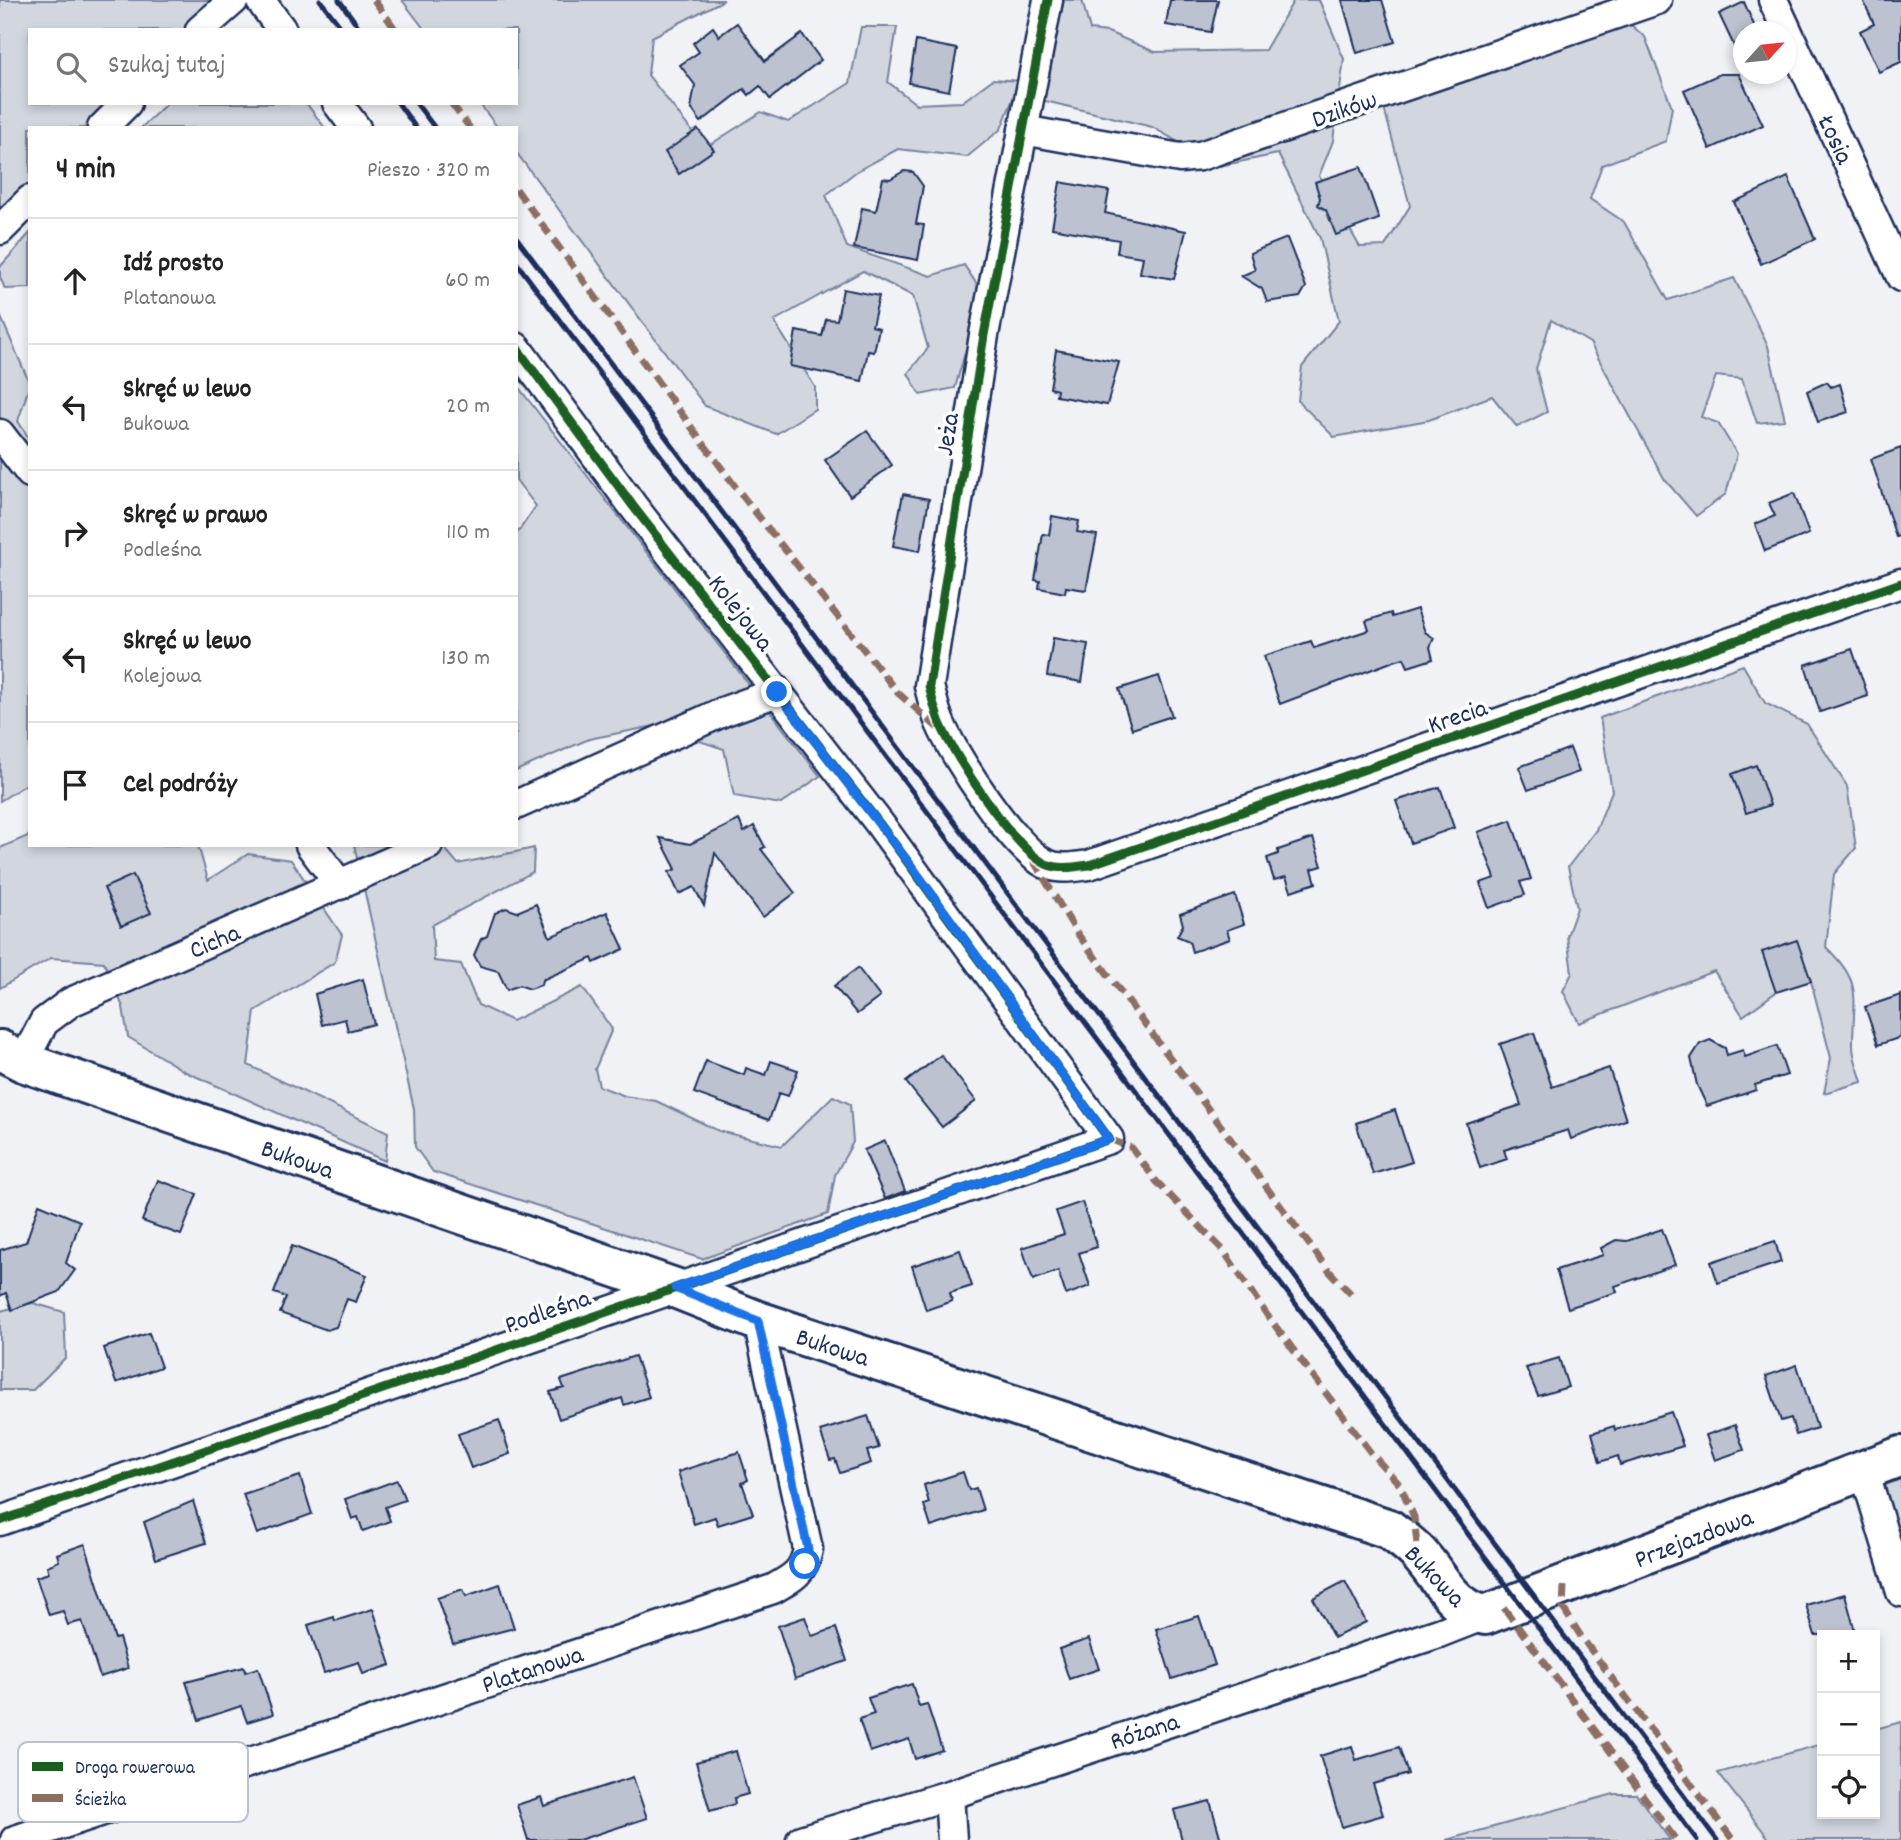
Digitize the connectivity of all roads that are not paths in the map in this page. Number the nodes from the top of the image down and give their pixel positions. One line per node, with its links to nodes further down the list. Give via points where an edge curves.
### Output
1 (234, 0): 6 (street)
2 (260, 0): 7 (street)
3 (1048, 0): 12 (street, Jeża)
4 (1657, 0): 12 (street, Dzików, via 1200,156 1180,158)
5 (1773, 0): 15 (street, Łosia)
6 (202, 28)
7 (281, 28)
8 (125, 105): 10 (street)
9 (339, 105): 11 (street)
10 (104, 126)
11 (354, 126)
12 (1023, 130): 24 (street, Jeża, via 984,335 929,686 939,721 961,762)
13 (28, 202): 14 (street)
14 (0, 230)
15 (1901, 277)
16 (518, 350): 20 (street, Kolejowa)
17 (0, 434): 18 (street)
18 (28, 470)
19 (1901, 583): 24 (street, Krecia, via 1089,865 1055,866)
20 (777, 692): 21 (street); 27 (street, Kolejowa, via 899,850)
21 (518, 804)
22 (312, 847): 25 (street)
23 (424, 847): 25 (street, Cicha)
24 (1028, 850)
25 (340, 885): 26 (street, Cicha, via 71,1002)
26 (12, 1056): 28 (street, Bukowa)
27 (1109, 1139): 28 (street, Podleśna)
28 (675, 1288): 29 (street, Bukowa); 32 (street, Podleśna)
29 (758, 1321): 34 (street, Bukowa, via 1389,1529 1418,1553 1452,1596 1472,1612); 35 (street, Platanowa, via 808,1549 797,1576 773,1589)
30 (1901, 1456): 31 (street, Przejazdowa)
31 (1864, 1470): 33 (street); 34 (street, Przejazdowa)
32 (0, 1521)
33 (1901, 1592)
34 (1485, 1615): 36 (street, Różana)
35 (248, 1763)
36 (949, 1795): 39 (street, Różana); 40 (street)
37 (69, 1822): 38 (street, Platanowa)
38 (15, 1840)
39 (801, 1840)
40 (952, 1840)

